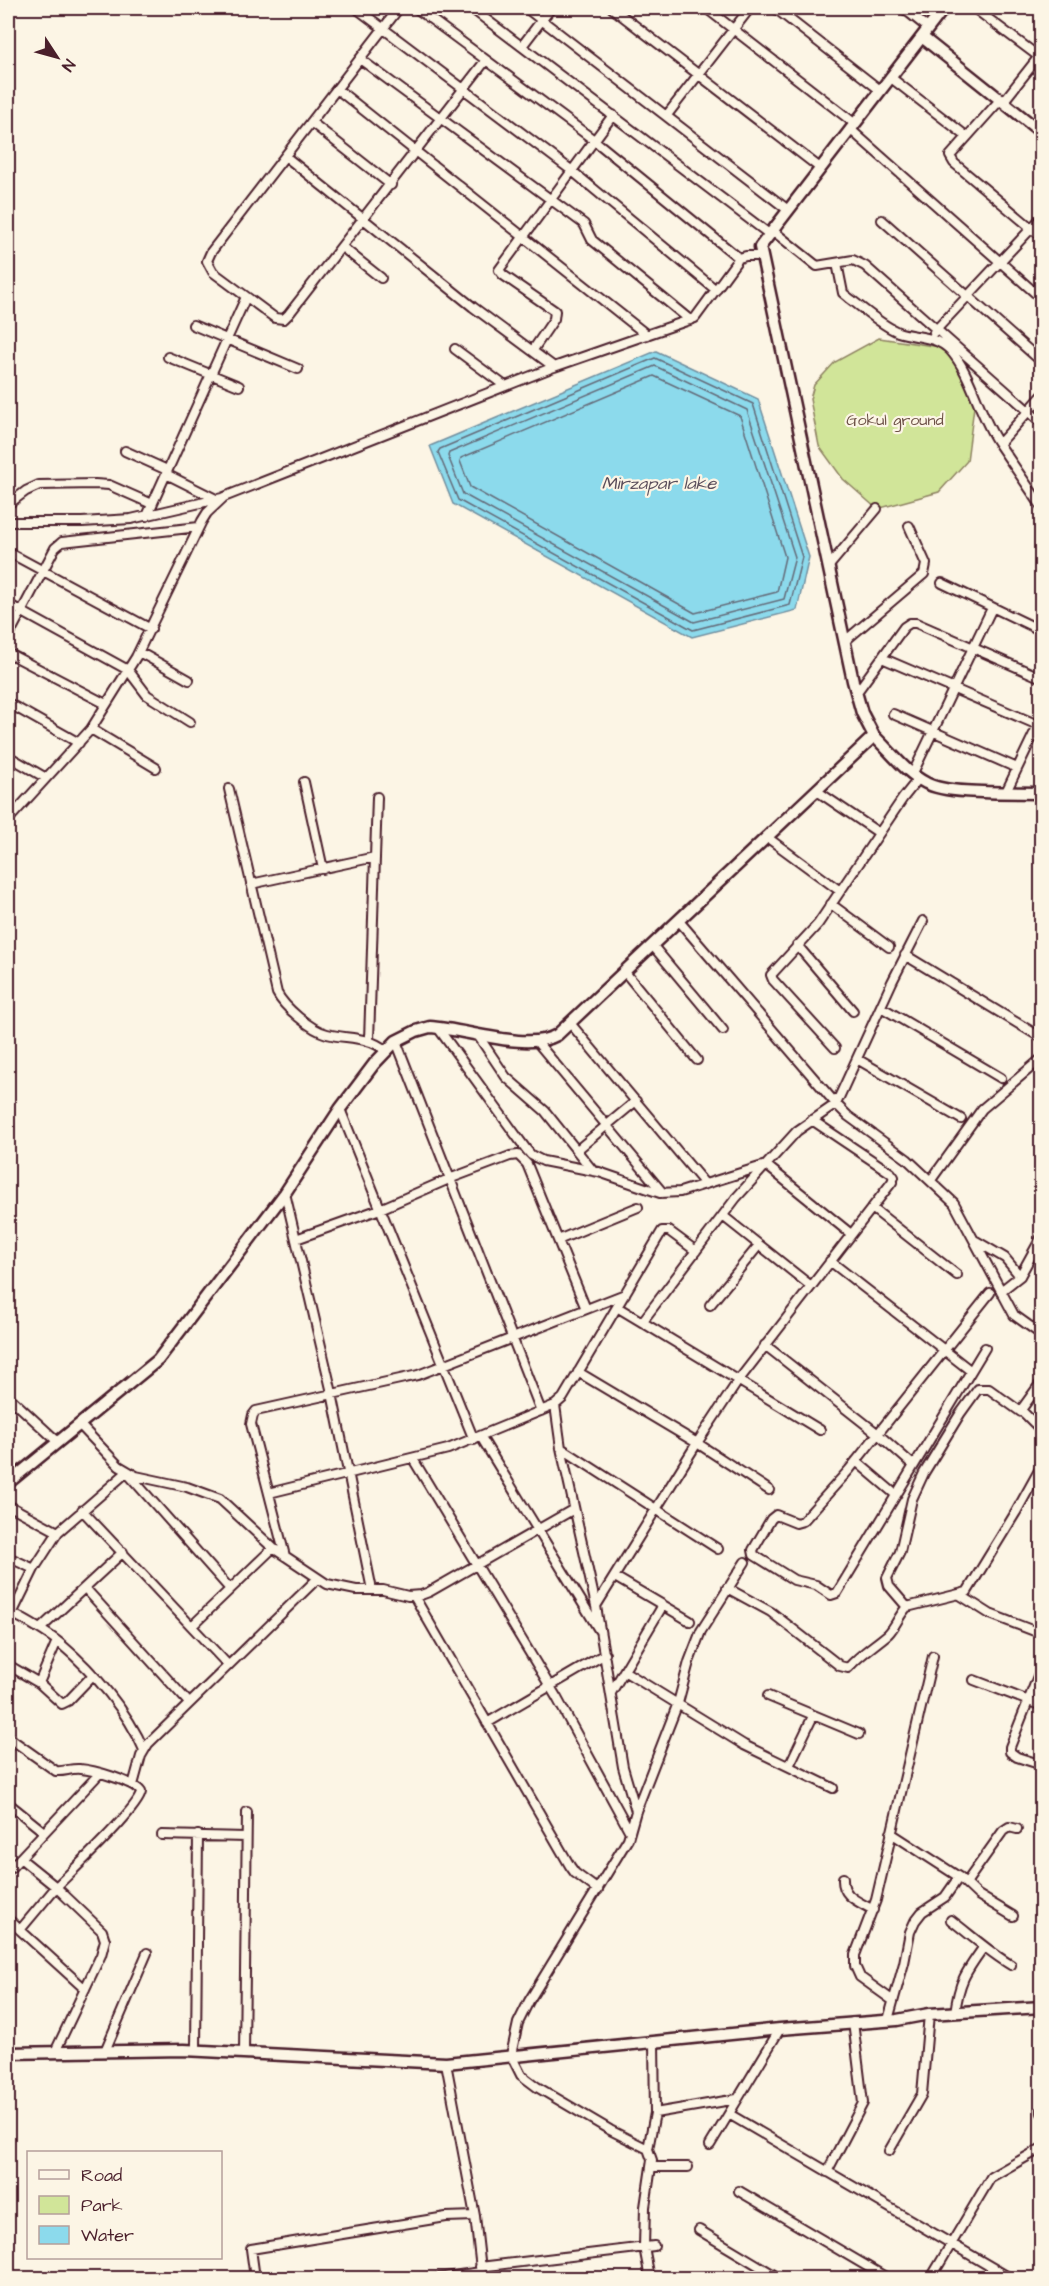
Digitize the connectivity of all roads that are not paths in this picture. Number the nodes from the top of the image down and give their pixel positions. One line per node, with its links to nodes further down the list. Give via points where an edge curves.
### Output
1 (356, 8): 15 (street)
2 (399, 8): 15 (street)
3 (416, 8): 21 (street)
4 (471, 8): 18 (street)
5 (526, 8): 14 (street)
6 (551, 8): 14 (street)
7 (612, 8): 22 (street)
8 (706, 8): 16 (street)
9 (750, 8): 16 (street)
10 (775, 8): 26 (street)
11 (903, 8): 17 (street)
12 (944, 8): 17 (street)
13 (974, 8): 19 (street)
14 (542, 20): 18 (street); 29 (street)
15 (384, 28): 20 (street); 25 (street)
16 (733, 29): 22 (street); 32 (street)
17 (925, 32): 23 (street); 27 (street)
18 (522, 46): 28 (street)
19 (1041, 57): 27 (street)
20 (360, 59): 24 (street); 30 (street)
21 (486, 60): 25 (street); 35 (street)
22 (698, 74): 29 (street); 38 (street)
23 (890, 77): 26 (street); 34 (street)
24 (337, 89): 31 (street); 36 (street)
25 (465, 90): 30 (street); 39 (street)
26 (880, 90): 32 (street)
27 (1001, 101): 33 (street); 34 (street)
28 (612, 115): 35 (street); 47 (street)
29 (667, 115): 42 (street)
30 (441, 120): 36 (street); 41 (street)
31 (311, 122): 37 (street); 40 (street)
32 (852, 126): 38 (street); 53 (street)
33 (1041, 133)
34 (966, 136): 46 (street, via 952,152 952,159)
35 (594, 140): 39 (street); 52 (street)
36 (417, 151): 40 (street); 48 (street)
37 (285, 156): 44 (street); 58 (street, via 207,261 213,272)
38 (820, 168): 42 (street)
39 (571, 170): 41 (street); 56 (street)
40 (391, 185): 44 (street)
41 (550, 199): 48 (street); 60 (street, via 587,227 592,240)
42 (788, 210): 47 (street)
43 (1041, 217): 46 (street)
44 (364, 218): 50 (street); 67 (street, via 473,307)
45 (882, 220): 57 (street)
46 (1032, 229): 49 (street); 53 (street)
47 (770, 232): 51 (street, via 759,247); 54 (street, via 812,264)
48 (523, 236): 63 (street); 67 (street, via 499,270 555,311 554,319)
49 (1041, 237)
50 (342, 247): 55 (street); 58 (street, via 284,319 274,318)
51 (760, 256): 52 (street); 91 (street)
52 (739, 258): 56 (street)
53 (1000, 262): 57 (street); 59 (street)
54 (837, 263): 62 (street, via 853,260 865,266); 64 (street, via 843,293 849,298 899,332)
55 (381, 278)
56 (716, 290): 60 (street, via 699,315)
57 (967, 296): 62 (street); 69 (street)
58 (246, 297): 65 (street)
59 (1041, 299)
60 (690, 320): 63 (street)
61 (193, 325): 65 (street)
62 (937, 329): 64 (street); 76 (street)
63 (647, 335): 70 (street)
64 (929, 338): 78 (street, via 956,357)
65 (227, 339): 71 (street); 72 (street)
66 (455, 349): 74 (street)
67 (533, 350): 70 (street)
68 (168, 357): 72 (street)
69 (1041, 362)
70 (554, 367): 74 (street)
71 (298, 369)
72 (211, 374): 73 (street); 80 (street)
73 (239, 386)
74 (505, 387): 81 (street)
75 (1041, 396): 76 (street)
76 (1028, 411): 77 (street); 78 (street)
77 (1041, 423)
78 (999, 444): 84 (street)
79 (125, 451): 80 (street)
80 (167, 472): 81 (street); 83 (street)
81 (220, 498): 86 (street); 89 (street)
82 (10, 503): 83 (street, via 39,485 104,484)
83 (152, 504): 86 (street)
84 (1041, 507)
85 (877, 509): 91 (street)
86 (147, 516): 87 (street, via 105,521)
87 (8, 522)
88 (909, 526): 100 (street, via 926,564 924,574)
89 (199, 527): 92 (street, via 62,542); 97 (street)
90 (8, 552): 92 (street)
91 (829, 566): 100 (street)
92 (43, 572): 96 (street); 97 (street)
93 (942, 583): 95 (street)
94 (8, 604): 96 (street)
95 (992, 608): 98 (street); 101 (street)
96 (21, 612): 99 (street); 105 (street)
97 (151, 628): 102 (street)
98 (1041, 631)
99 (8, 637)
100 (845, 640): 109 (street)
101 (973, 648): 104 (street, via 910,623); 106 (street); 108 (street)
102 (139, 652): 105 (street); 107 (street)
103 (8, 653): 111 (street)
104 (882, 658): 108 (street); 109 (street)
105 (128, 670): 111 (street); 114 (street, via 147,695)
106 (1041, 678)
107 (189, 680)
108 (954, 689): 113 (street); 116 (street)
109 (856, 693): 117 (street)
110 (8, 703): 118 (street)
111 (106, 704): 115 (street)
112 (893, 714): 116 (street)
113 (1040, 721): 121 (street)
114 (190, 722)
115 (91, 729): 118 (street); 120 (street)
116 (933, 731): 121 (street); 122 (street)
117 (874, 736): 122 (street); 126 (street)
118 (79, 743): 123 (street)
119 (8, 756): 123 (street)
120 (156, 768)
121 (1017, 768): 127 (street)
122 (916, 776): 127 (street, via 927,784 950,790); 131 (street)
123 (46, 778): 130 (street)
124 (304, 782): 134 (street)
125 (229, 789): 135 (street)
126 (817, 791): 131 (street); 132 (street)
127 (1006, 792): 128 (street)
128 (1041, 793)
129 (377, 797): 133 (street)
130 (8, 820)
131 (879, 833): 136 (street)
132 (768, 838): 136 (street); 138 (street)
133 (375, 857): 134 (street); 152 (street)
134 (323, 869): 135 (street)
135 (251, 885): 152 (street, via 276,993 282,1002 322,1032)
136 (840, 891): 137 (street)
137 (831, 904): 140 (street); 142 (street)
138 (679, 921): 141 (street); 162 (street)
139 (923, 921): 143 (street)
140 (797, 945): 146 (street); 155 (street, via 771,975)
141 (653, 946): 144 (street); 149 (street)
142 (889, 947)
143 (905, 955): 145 (street); 151 (street)
144 (624, 971): 147 (street); 159 (street)
145 (881, 1007): 158 (street); 160 (street)
146 (853, 1011)
147 (570, 1023): 154 (street, via 547,1041); 161 (street)
148 (438, 1028): 150 (street); 153 (street, via 416,1031); 169 (street, via 531,1155)
149 (723, 1030)
150 (477, 1034): 154 (street); 167 (street, via 506,1077 544,1111)
151 (1041, 1038)
152 (369, 1040): 156 (street)
153 (396, 1041): 156 (street); 170 (street)
154 (537, 1042): 166 (street)
155 (835, 1048)
156 (385, 1050): 163 (street)
157 (1041, 1058): 171 (street, via 982,1109)
158 (857, 1059): 162 (street); 164 (street)
159 (697, 1060)
160 (1001, 1078)
161 (636, 1101): 166 (street); 172 (street)
162 (836, 1104): 165 (street); 171 (street)
163 (340, 1109): 173 (street); 177 (street)
164 (961, 1119)
165 (812, 1120): 168 (street); 176 (street, via 893,1175)
166 (607, 1125): 167 (street); 174 (street)
167 (577, 1150): 169 (street)
168 (766, 1165): 172 (street); 178 (street); 179 (street)
169 (593, 1171): 174 (street)
170 (449, 1179): 177 (street); 182 (street, via 510,1156 521,1156); 198 (street)
171 (931, 1180): 183 (street, via 954,1203)
172 (705, 1184): 174 (street)
173 (285, 1193): 181 (street); 212 (street, via 158,1360)
174 (663, 1193)
175 (638, 1207): 182 (street)
176 (872, 1208): 179 (street); 187 (street)
177 (380, 1209): 181 (street); 202 (street)
178 (723, 1216): 184 (street); 185 (street)
179 (851, 1234): 186 (street)
180 (1041, 1236): 188 (street)
181 (296, 1239): 207 (street)
182 (558, 1240): 195 (street)
183 (975, 1240): 188 (street, via 1005,1258); 190 (street)
184 (759, 1245): 189 (street); 193 (street)
185 (696, 1251): 192 (street, via 662,1231); 196 (street)
186 (830, 1261): 189 (street); 201 (street)
187 (957, 1275)
188 (1020, 1276): 190 (street)
189 (811, 1286): 199 (street)
190 (1001, 1292): 197 (street, via 1016,1317)
191 (990, 1293): 201 (street)
192 (625, 1294): 194 (street); 195 (street)
193 (710, 1305)
194 (617, 1307): 196 (street); 204 (street)
195 (586, 1309): 198 (street)
196 (642, 1322): 205 (street)
197 (1041, 1335)
198 (513, 1338): 202 (street); 210 (street)
199 (765, 1345): 205 (street); 215 (street)
200 (985, 1348): 203 (street)
201 (945, 1351): 203 (street); 215 (street)
202 (444, 1365): 207 (street, via 418,1375); 216 (street)
203 (971, 1371): 223 (street)
204 (579, 1372): 209 (street); 218 (street)
205 (738, 1381): 213 (street); 218 (street)
206 (1041, 1381): 211 (street)
207 (332, 1393): 225 (street); 228 (street, via 261,1409 253,1415 251,1424)
208 (8, 1396): 217 (street)
209 (555, 1405): 210 (street); 219 (street)
210 (541, 1411): 216 (street)
211 (1021, 1412): 214 (street); 254 (street, via 989,1389 978,1389 924,1473 912,1499 900,1552 887,1578 889,1586)
212 (79, 1424): 217 (street); 224 (street)
213 (820, 1430)
214 (1041, 1431)
215 (878, 1434): 221 (street); 223 (street)
216 (477, 1438): 220 (street); 234 (street)
217 (58, 1442): 226 (street)
218 (697, 1443): 227 (street); 233 (street)
219 (561, 1448): 231 (street); 233 (street)
220 (413, 1459): 225 (street); 242 (street)
221 (856, 1461): 229 (street); 229 (street, via 803,1521 795,1523 776,1515 771,1519 753,1550 754,1555 794,1580 837,1593)
222 (1041, 1465): 250 (street, via 969,1589)
223 (913, 1466): 229 (street)
224 (126, 1472): 232 (street); 236 (street, via 212,1495); 248 (street)
225 (348, 1472): 228 (street); 249 (street)
226 (8, 1483)
227 (769, 1490)
228 (269, 1493): 239 (street)
229 (896, 1495)
230 (8, 1505): 235 (street)
231 (574, 1509): 234 (street); 253 (street)
232 (82, 1510): 235 (street); 238 (street)
233 (657, 1510): 237 (street); 244 (street)
234 (538, 1530): 242 (street); 261 (street)
235 (58, 1532): 243 (street)
236 (273, 1548): 239 (street); 248 (street)
237 (718, 1549)
238 (123, 1552): 247 (street); 258 (street)
239 (285, 1556): 245 (street)
240 (8, 1557): 243 (street)
241 (745, 1562): 246 (street)
242 (477, 1566): 251 (street); 272 (street)
243 (34, 1569): 255 (street)
244 (615, 1577): 252 (street); 253 (street)
245 (317, 1579): 249 (street, via 336,1587); 266 (street)
246 (727, 1587): 254 (street, via 771,1612 845,1669 888,1633); 277 (street, via 701,1631)
247 (85, 1588): 259 (street); 276 (street)
248 (230, 1589): 258 (street)
249 (372, 1590): 251 (street)
250 (960, 1595): 254 (street); 260 (street, via 990,1614)
251 (414, 1596): 280 (street)
252 (663, 1605): 256 (street); 268 (street)
253 (597, 1606): 261 (street)
254 (908, 1607)
255 (9, 1612): 257 (street); 259 (street)
256 (690, 1621)
257 (8, 1622)
258 (192, 1626): 266 (street)
259 (40, 1629): 262 (street)
260 (1041, 1634)
261 (602, 1635): 263 (street)
262 (57, 1641): 269 (street); 271 (street)
263 (605, 1654): 272 (street); 273 (street)
264 (933, 1656): 295 (street)
265 (8, 1665): 271 (street)
266 (228, 1665): 276 (street)
267 (1041, 1666): 275 (street)
268 (624, 1671): 273 (street); 277 (street)
269 (92, 1676): 271 (street, via 65,1703 58,1702); 283 (street, via 130,1721)
270 (974, 1680): 275 (street)
271 (39, 1683)
272 (549, 1685): 280 (street); 294 (street)
273 (611, 1693): 290 (street, via 623,1767)
274 (768, 1696): 279 (street)
275 (1028, 1701): 278 (street); 284 (street, via 1010,1752)
276 (189, 1703): 283 (street)
277 (678, 1703): 285 (street, via 744,1744); 290 (street)
278 (1041, 1706)
279 (813, 1716): 281 (street); 285 (street)
280 (487, 1723): 305 (street, via 570,1866)
281 (859, 1734)
282 (8, 1737): 286 (street, via 56,1771 82,1769)
283 (144, 1749): 287 (street)
284 (1041, 1765)
285 (789, 1766): 288 (street)
286 (100, 1773): 287 (street); 293 (street)
287 (133, 1785): 304 (street, via 141,1792 138,1801)
288 (833, 1788)
289 (8, 1803): 293 (street)
290 (636, 1811): 294 (street)
291 (248, 1812): 298 (street)
292 (1017, 1829): 303 (street, via 1009,1827 1003,1831)
293 (44, 1832): 299 (street)
294 (630, 1832): 305 (street)
295 (891, 1833): 301 (street); 306 (street)
296 (162, 1835): 297 (street)
297 (198, 1835): 298 (street); 323 (street)
298 (246, 1837): 327 (street)
299 (20, 1858): 300 (street); 304 (street)
300 (8, 1871)
301 (958, 1877): 303 (street); 315 (street, via 945,1897 915,1921)
302 (843, 1878): 306 (street, via 845,1892)
303 (966, 1883): 307 (street)
304 (56, 1887): 310 (street); 314 (street, via 104,1935 104,1946)
305 (598, 1890): 328 (street, via 529,2001 518,2023)
306 (873, 1910): 315 (street, via 859,1942 855,1966 867,1984)
307 (1013, 1916)
308 (8, 1919): 310 (street)
309 (951, 1920): 311 (street)
310 (20, 1930): 314 (street)
311 (983, 1948): 313 (street); 317 (street, via 964,1975)
312 (147, 1953): 324 (street)
313 (1011, 1965)
314 (85, 1989): 325 (street)
315 (892, 2000): 319 (street)
316 (1041, 2007): 317 (street)
317 (955, 2013): 318 (street)
318 (929, 2014): 319 (street); 336 (street, via 922,2094)
319 (888, 2020): 320 (street)
320 (853, 2022): 321 (street); 339 (street, via 863,2103)
321 (780, 2029): 322 (street); 330 (street)
322 (654, 2042): 328 (street); 331 (street)
323 (196, 2050): 324 (street); 327 (street)
324 (105, 2051): 325 (street)
325 (55, 2052): 326 (street)
326 (8, 2053)
327 (244, 2053): 329 (street)
328 (511, 2055): 329 (street); 334 (street, via 521,2075 537,2087)
329 (446, 2063): 341 (street)
330 (738, 2099): 331 (street); 332 (street)
331 (655, 2113): 334 (street)
332 (729, 2114): 333 (street); 339 (street)
333 (710, 2145)
334 (648, 2148): 337 (street)
335 (1041, 2148): 343 (street, via 991,2177)
336 (889, 2151)
337 (651, 2167): 338 (street); 345 (street)
338 (688, 2167)
339 (827, 2172): 343 (street)
340 (739, 2191): 351 (street)
341 (475, 2217): 346 (street); 347 (street, via 446,2217 251,2249)
342 (699, 2230): 350 (street)
343 (951, 2245): 352 (street); 353 (street)
344 (654, 2246): 345 (street)
345 (644, 2247): 346 (street); 349 (street)
346 (481, 2273): 348 (street)
347 (255, 2278)
348 (438, 2278)
349 (650, 2278)
350 (779, 2278)
351 (887, 2278)
352 (931, 2278)
353 (1010, 2278)

